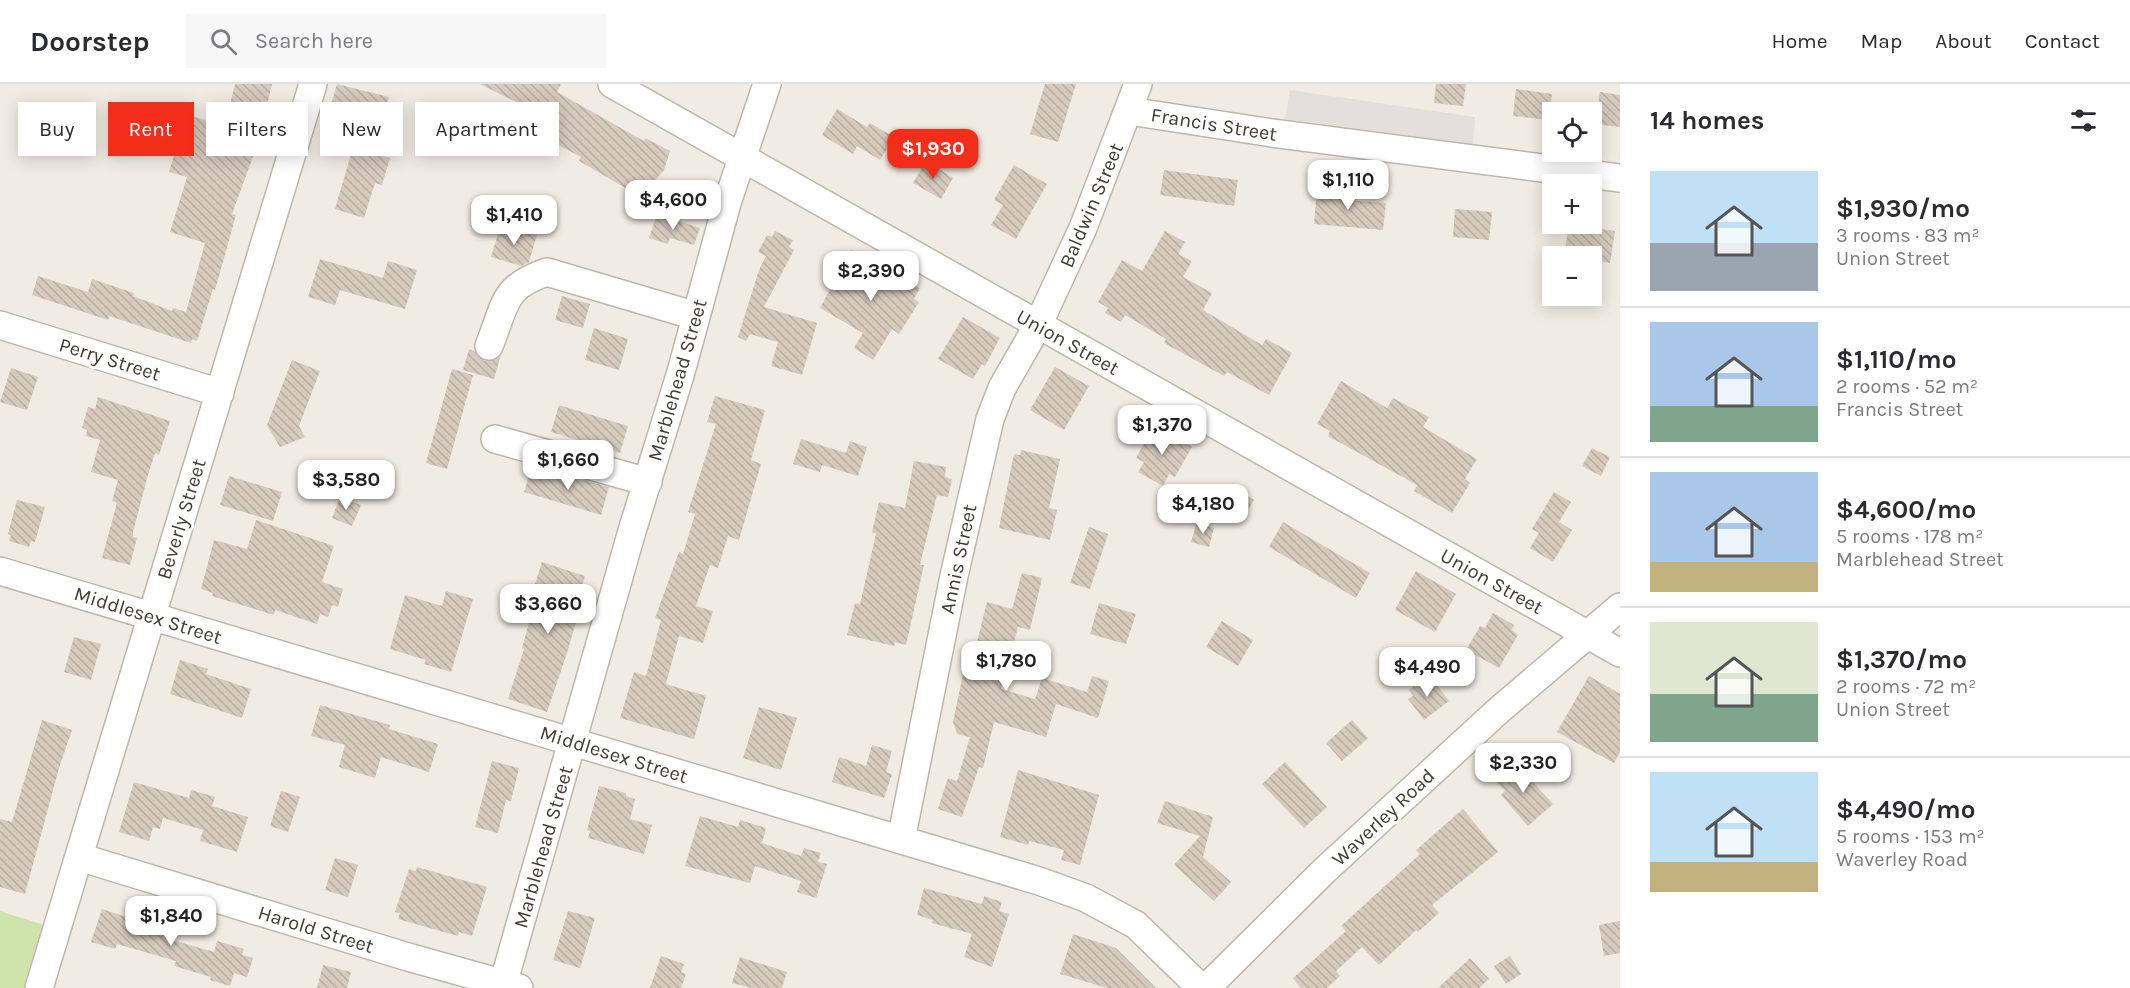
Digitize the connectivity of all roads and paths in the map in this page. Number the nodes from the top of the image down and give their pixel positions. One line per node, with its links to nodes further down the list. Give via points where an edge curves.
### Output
1 (313, 84): 12 (street, Beverly Street)
2 (612, 84): 6 (street, Union Street)
3 (767, 84): 6 (street, Marblehead Street)
4 (1138, 84): 5 (street, Baldwin Street)
5 (1129, 111): 7 (street, Francis Street, via 1272,134); 10 (street, Baldwin Street, via 1083,228)
6 (743, 158): 8 (street, Marblehead Street); 10 (street, Union Street)
7 (1620, 178)
8 (696, 316): 11 (street, via 548,272 524,280 511,291); 14 (street, Marblehead Street)
9 (0, 325): 12 (street, Perry Street)
10 (1038, 325): 18 (street, Union Street); 21 (street, Annis Street, via 1002,388 980,455)
11 (489, 346)
12 (220, 393): 17 (street, Beverly Street)
13 (495, 439): 14 (street)
14 (648, 482): 20 (street, Marblehead Street)
15 (0, 571): 17 (street, Middlesex Street)
16 (1620, 607): 18 (street, Waverley Road)
17 (152, 616): 20 (street, Middlesex Street); 22 (street, Beverly Street)
18 (1588, 635): 19 (street, Union Street); 26 (street, Waverley Road, via 1498,711 1325,870)
19 (1620, 653)
20 (572, 742): 21 (street, Middlesex Street); 23 (street, Marblehead Street)
21 (901, 840): 25 (street, Middlesex Street, via 1086,898 1136,925)
22 (79, 857): 23 (street, Harold Street); 24 (street, Beverly Street)
23 (508, 986)
24 (39, 988)
25 (1201, 988)
26 (1206, 988)

